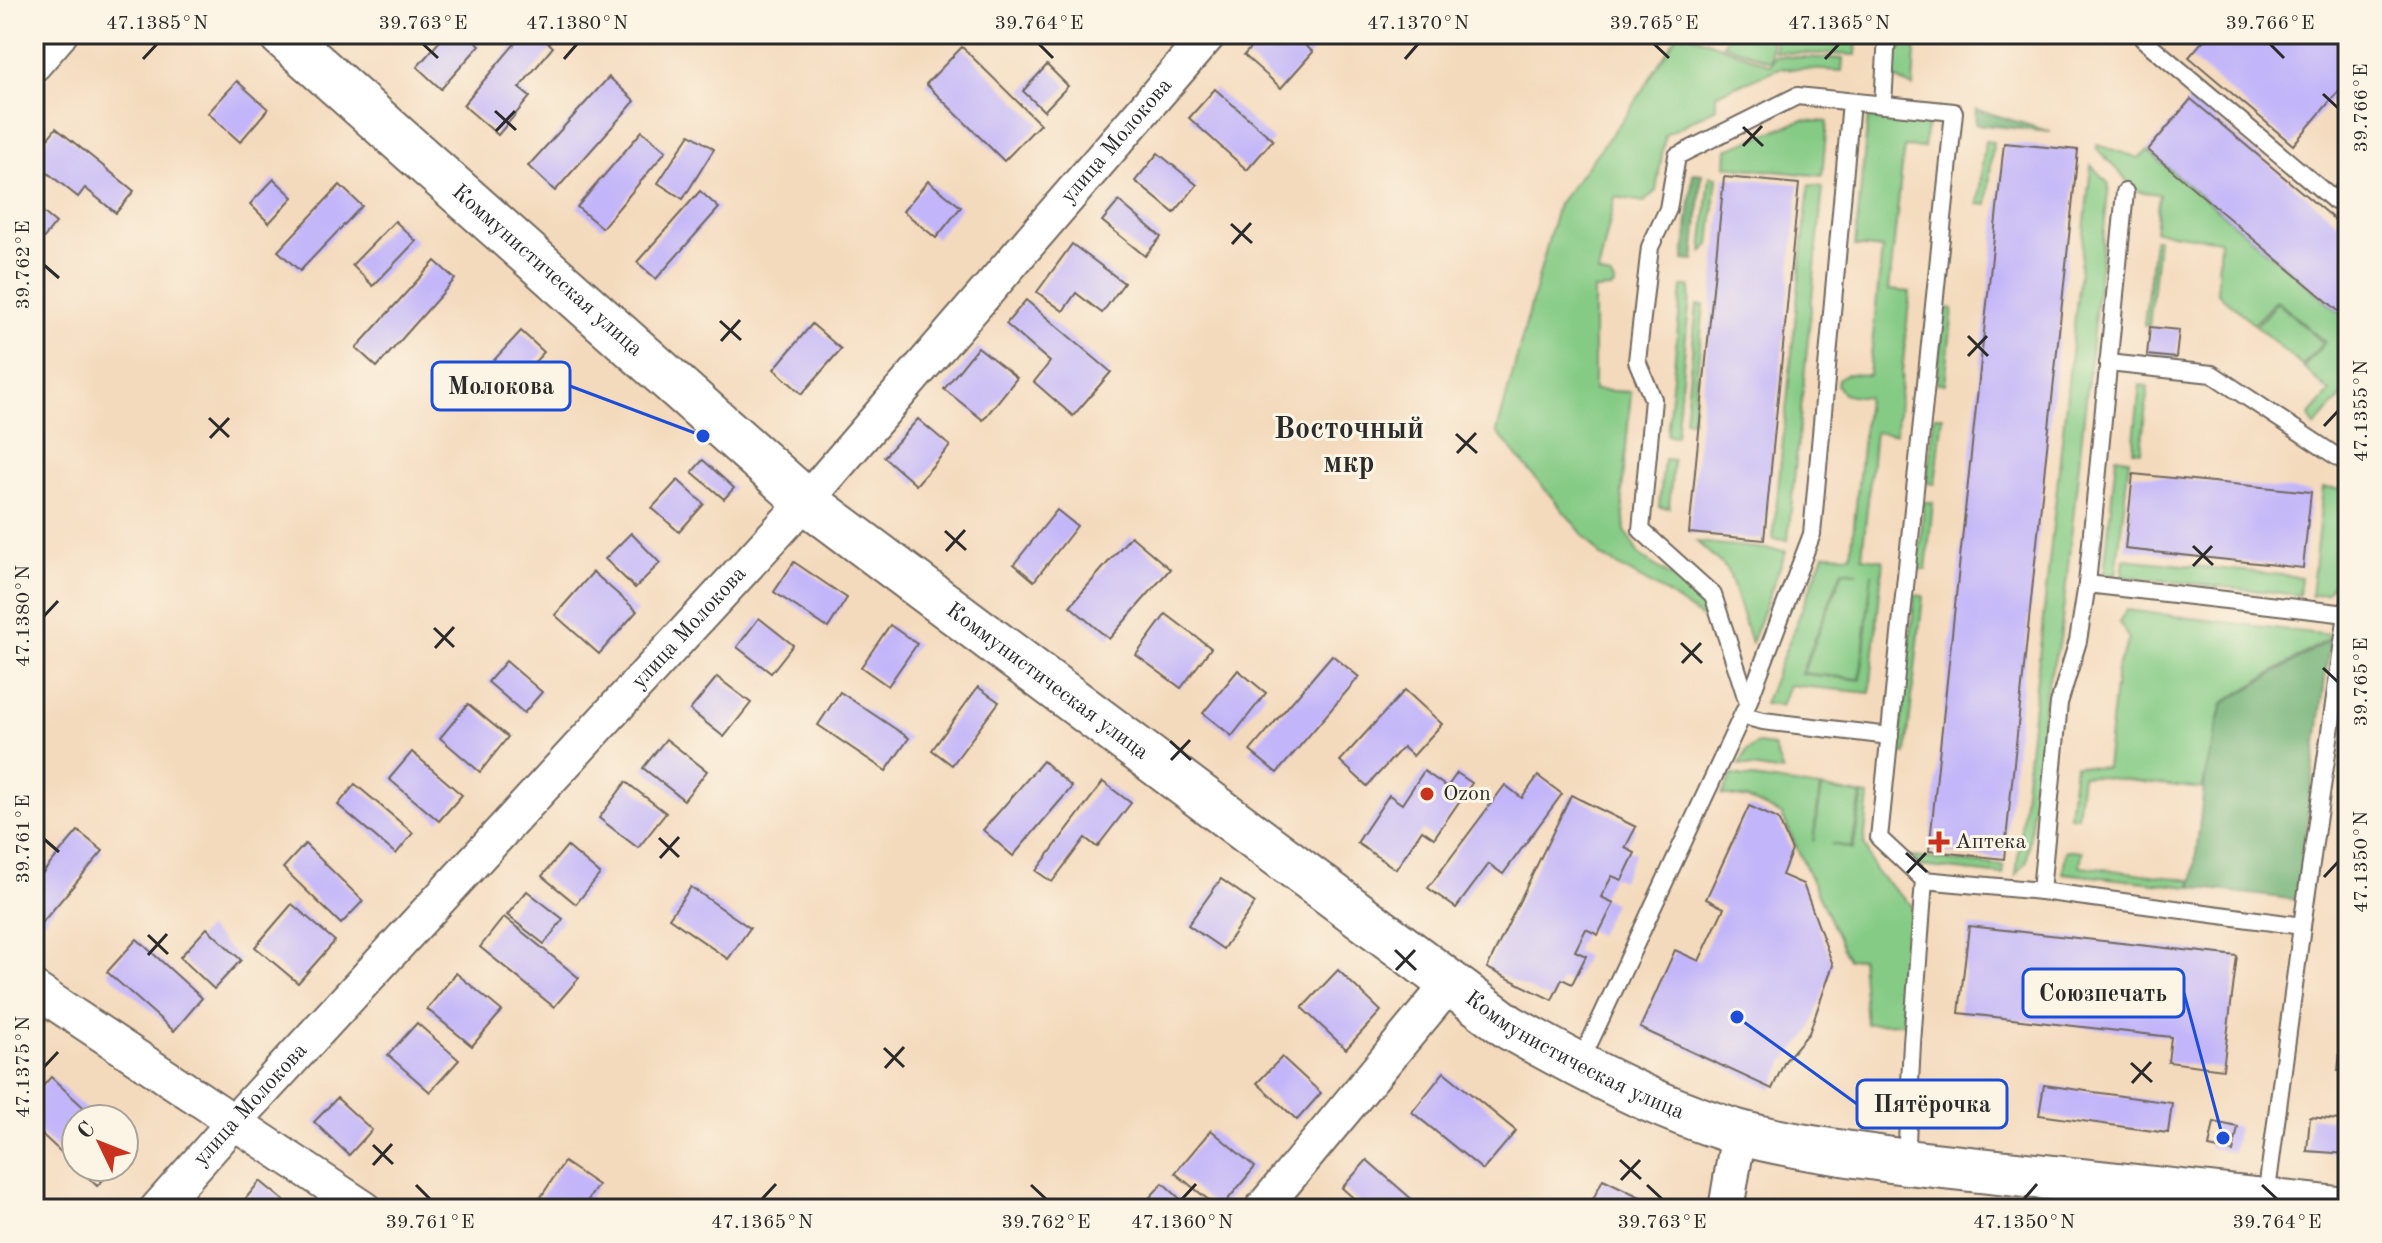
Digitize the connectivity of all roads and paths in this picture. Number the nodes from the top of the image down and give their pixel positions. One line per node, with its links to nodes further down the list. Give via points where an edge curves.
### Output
1 (60, 34): 6 (street)
2 (281, 34): 13 (street, Коммунистическая улица)
3 (1209, 34): 13 (street, улица Молокова)
4 (1887, 34): 8 (lane)
5 (2142, 36): 9 (lane, via 2335,201)
6 (34, 64)
7 (1851, 102): 8 (lane); 16 (lane, via 1812,534); 16 (lane, via 1797,96 1677,156 1668,209 1650,247 1637,361 1653,399 1641,530 1713,595)
8 (1883, 105): 17 (lane, via 1954,112)
9 (2348, 186)
10 (2125, 192): 11 (lane)
11 (2108, 363): 12 (lane, via 2212,374); 14 (lane)
12 (2348, 464)
13 (806, 501): 21 (street, Коммунистическая улица); 24 (street, улица Молокова)
14 (2087, 584): 15 (lane); 19 (lane, via 2078,641 2059,703)
15 (2348, 611): 20 (lane)
16 (1745, 709): 17 (lane, via 1763,721); 23 (lane)
17 (1890, 736): 18 (lane, via 1879,838)
18 (1924, 880): 19 (lane); 26 (lane)
19 (2041, 891): 20 (lane)
20 (2302, 926): 27 (lane)
21 (1450, 983): 23 (street, Коммунистическая улица, via 1509,1027); 30 (street)
22 (34, 989): 24 (street)
23 (1578, 1066): 25 (street, Коммунистическая улица, via 1663,1106)
24 (235, 1121): 28 (street, улица Молокова); 29 (street)
25 (1739, 1132): 26 (street, Коммунистическая улица); 31 (street)
26 (1906, 1162): 27 (street, Коммунистическая улица, via 2101,1190)
27 (2265, 1200): 32 (street, Коммунистическая улица)
28 (157, 1209)
29 (365, 1209)
30 (1262, 1209)
31 (1726, 1209)
32 (2338, 1209)

